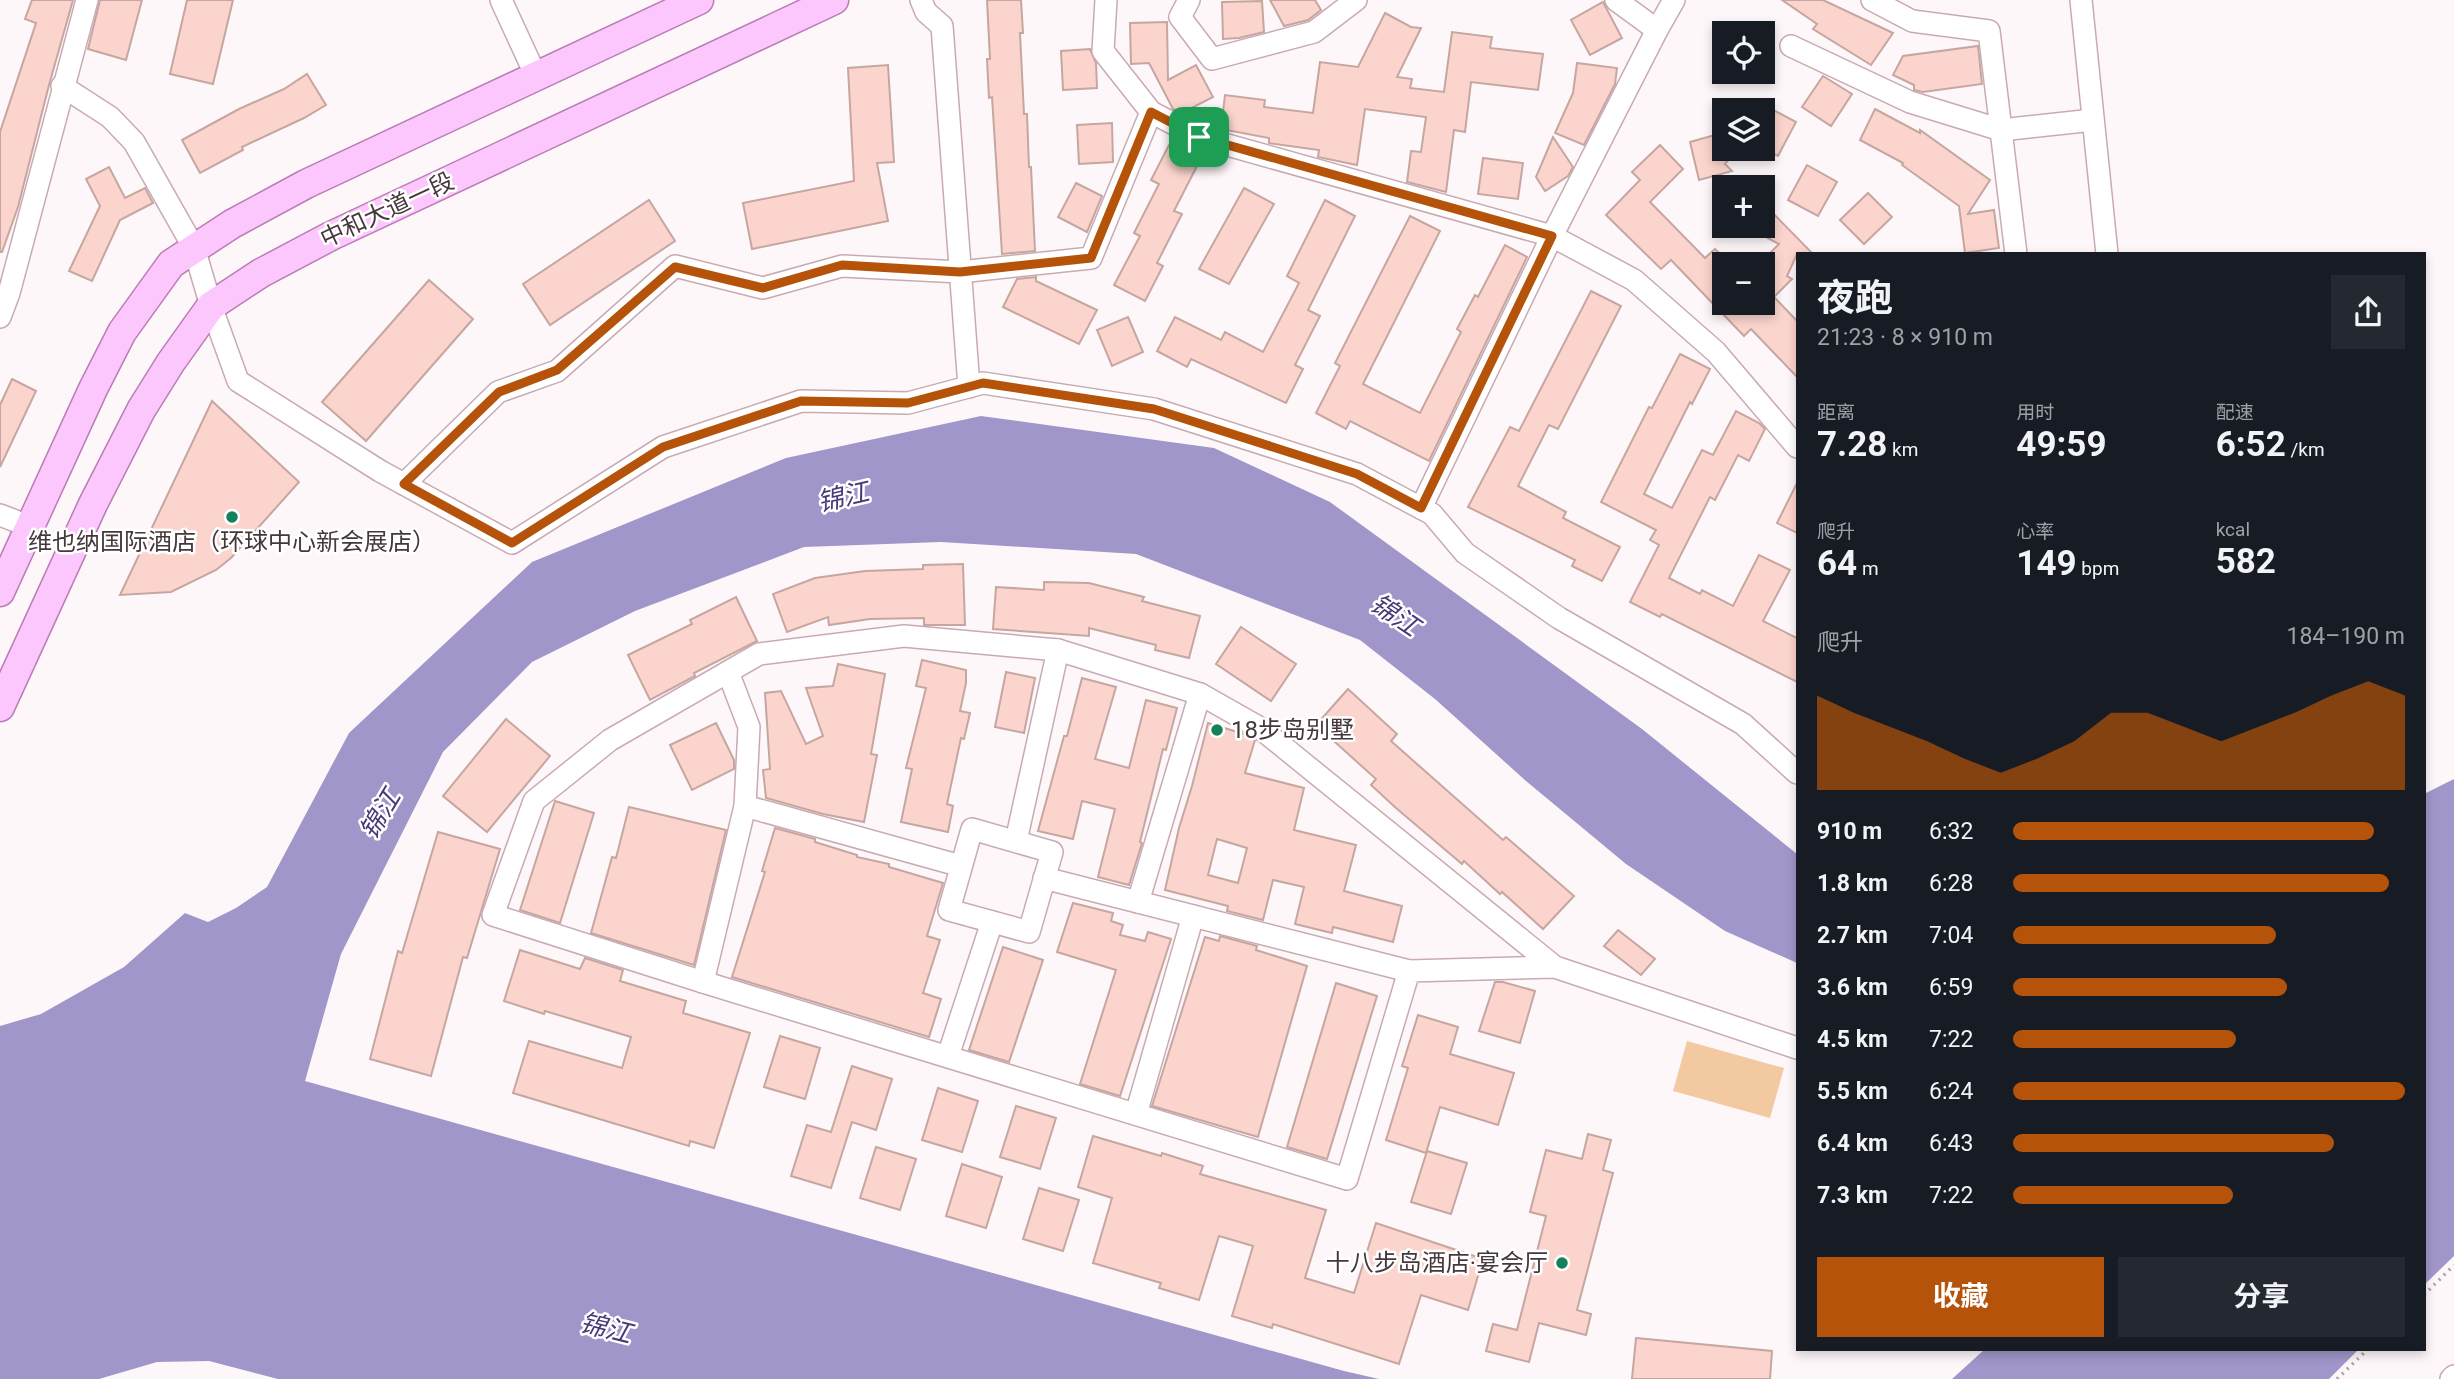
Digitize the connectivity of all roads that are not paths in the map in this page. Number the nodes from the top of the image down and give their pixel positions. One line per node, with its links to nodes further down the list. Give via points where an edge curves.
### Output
1 (86, 0): 16 (street)
2 (502, 0): 15 (street)
3 (699, 0): 15 (main road)
4 (834, 0): 26 (main road, 中和大道一段, via 331,236)
5 (921, 0): 24 (street, via 926,12 942,26)
6 (1106, 0): 17 (street, via 1103,51)
7 (1189, 0): 8 (street, via 1180,17 1212,59 1314,32)
8 (1356, 0)
9 (1616, 0): 13 (street)
10 (1674, 0): 13 (street)
11 (1872, 0): 19 (street, via 1912,21 1989,31)
12 (2081, 0): 18 (street)
13 (1657, 30): 20 (street)
14 (1791, 46): 19 (street, via 1910,102)
15 (536, 76): 21 (main road, via 306,184)
16 (62, 86): 21 (street, via 110,117 134,142); 25 (street)
17 (1151, 112): 20 (street, via 1199,137); 24 (street, via 1091,258)
18 (2093, 120): 19 (street); 23 (street)
19 (2001, 130): 22 (street)
20 (1552, 236): 29 (street, via 1634,280 1716,352); 31 (street)
21 (194, 248): 26 (street); 33 (main road, via 170,264 122,332)
22 (2016, 252)
23 (2107, 252)
24 (960, 272): 28 (street); 30 (street, via 842,265 763,288 675,267 557,370 499,392)
25 (4, 292): 27 (street)
26 (211, 306): 30 (street, via 238,381); 38 (main road, 中和大道一段, via 141,411)
27 (0, 317)
28 (969, 387): 30 (street, via 908,403 801,401 663,447 512,543); 31 (street, via 983,383 1154,409 1357,474)
29 (1796, 446)
30 (404, 484)
31 (1421, 508): 39 (street, via 1432,514 1465,553 1559,618 1743,724)
32 (0, 515): 33 (street)
33 (31, 527): 34 (main road)
34 (0, 592)
35 (1058, 650): 36 (street, via 904,636 759,654); 37 (street); 41 (street)
36 (728, 672): 40 (street, via 749,727); 49 (street, via 610,740 534,802 493,915)
37 (1200, 694): 44 (street); 47 (street, via 1260,728)
38 (0, 708)
39 (1796, 772)
40 (745, 806): 42 (street); 49 (street)
41 (1016, 841): 42 (street, via 972,829); 43 (street, via 1052,852)
42 (961, 866): 46 (street, via 949,910)
43 (1044, 878): 44 (street); 46 (street, via 1029,932)
44 (1138, 902): 45 (street)
45 (1193, 916): 48 (street); 52 (street)
46 (992, 922): 51 (street)
47 (1555, 967): 48 (street); 50 (street)
48 (1409, 971): 52 (street, via 1347,1179)
49 (703, 982): 51 (street)
50 (1796, 1048)
51 (948, 1056): 52 (street)
52 (1136, 1114)

